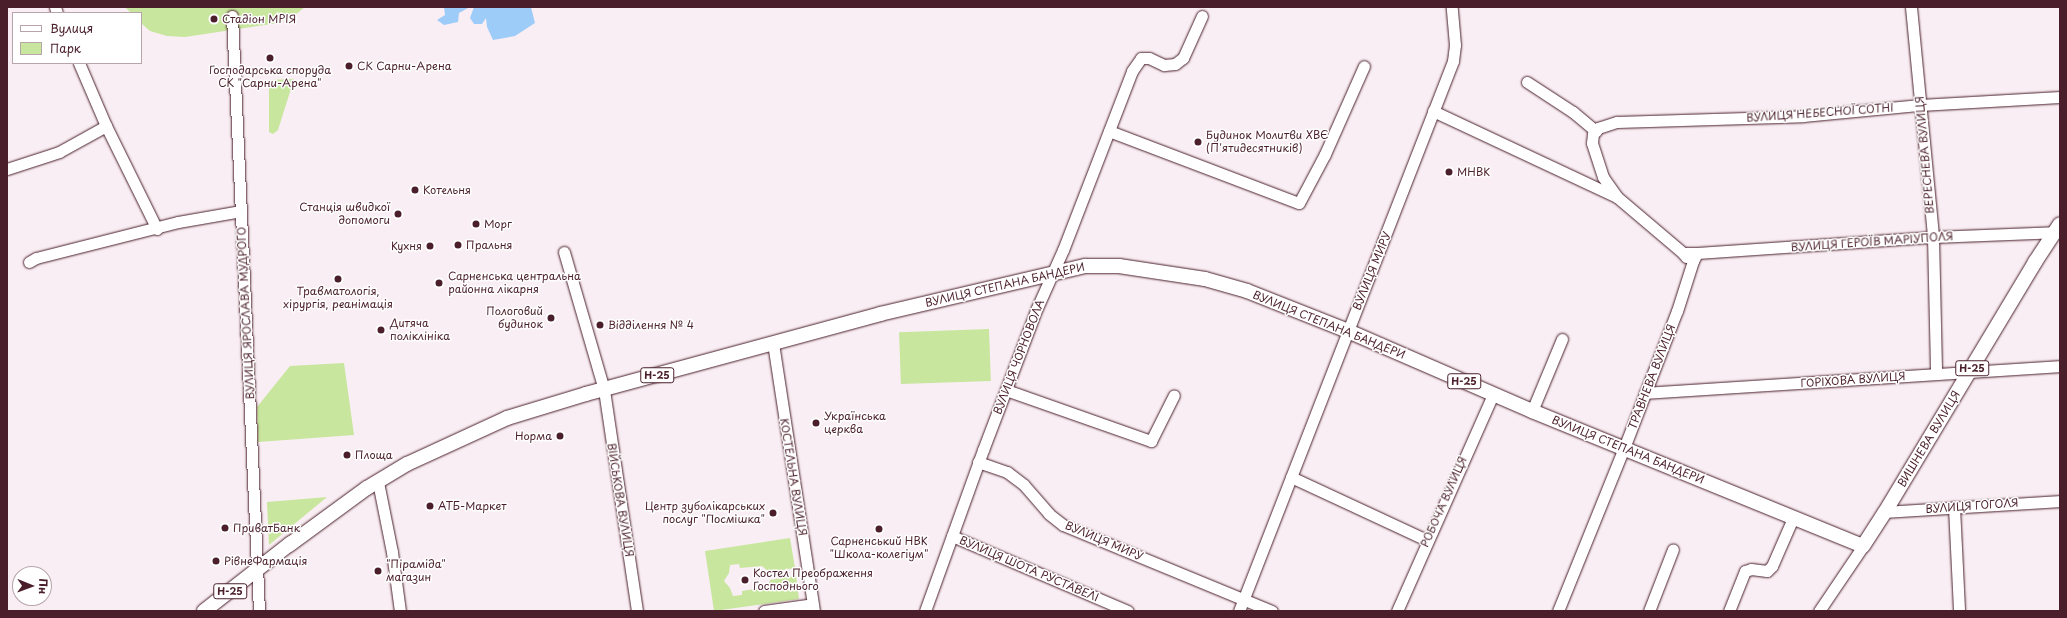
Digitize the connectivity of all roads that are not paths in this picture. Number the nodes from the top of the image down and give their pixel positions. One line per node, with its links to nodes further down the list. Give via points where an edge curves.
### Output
1 (1452, 7): 10 (street, ВУЛИЦЯ МИРУ, via 1455,45 1453,61)
2 (1911, 7): 9 (street, ВЕРЕСНЕВА ВУЛИЦЯ)
3 (232, 16): 18 (street, ВУЛИЦЯ ЯРОСЛАВА МУДРОГО)
4 (1202, 16): 13 (street, ВУЛИЦЯ ЧОРНОВОЛА, via 1182,58 1175,64 1164,65 1149,58 1141,58 1136,63)
5 (79, 64): 11 (street)
6 (1364, 66): 13 (street, via 1325,154 1299,203)
7 (1527, 82): 12 (street, via 1573,112)
8 (2060, 97): 9 (street, ВУЛИЦЯ НЕБЕСНОЇ СОТНІ)
9 (1920, 105): 12 (street, ВУЛИЦЯ НЕБЕСНОЇ СОТНІ, via 1803,116 1617,122); 21 (street, ВЕРЕСНЕВА ВУЛИЦЯ)
10 (1433, 111): 16 (street); 28 (street, ВУЛИЦЯ МИРУ)
11 (106, 126): 14 (street, via 59,152); 19 (street)
12 (1596, 131): 15 (street, via 1592,143)
13 (1109, 132): 27 (street, ВУЛИЦЯ ЧОРНОВОЛА)
14 (7, 169)
15 (1604, 178): 16 (street); 17 (street)
16 (1593, 186): 17 (street)
17 (1617, 197): 23 (street)
18 (241, 211): 19 (street); 52 (street, ВУЛИЦЯ ЯРОСЛАВА МУДРОГО)
19 (157, 228): 25 (street)
20 (2058, 229): 21 (street, ВУЛИЦЯ ГЕРОЇВ МАРІУПОЛЯ); 32 (main road, ВИШНЕВА ВУЛИЦЯ / Н-25)
21 (1933, 237): 24 (street, ВУЛИЦЯ ГЕРОЇВ МАРІУПОЛЯ); 33 (street, ВЕРЕСНЕВА ВУЛИЦЯ)
22 (564, 252): 34 (street, ВІЙСЬКОВА ВУЛИЦЯ)
23 (1683, 253): 24 (street, ВУЛИЦЯ ГЕРОЇВ МАРІУПОЛЯ); 26 (street, via 1689,262)
24 (1697, 254): 26 (street, ТРАВНЕВА ВУЛИЦЯ)
25 (29, 262)
26 (1690, 272): 36 (street, ТРАВНЕВА ВУЛИЦЯ)
27 (1053, 273): 28 (main road, ВУЛИЦЯ СТЕПАНА БАНДЕРИ / Н-25, via 1085,266 1119,266 1205,279 1247,291); 30 (main road, ВУЛИЦЯ СТЕПАНА БАНДЕРИ / Н-25, via 880,314); 35 (street, ВУЛИЦЯ ЧОРНОВОЛА)
28 (1348, 331): 37 (main road, ВУЛИЦЯ СТЕПАНА БАНДЕРИ / Н-25); 42 (street, ВУЛИЦЯ МИРУ)
29 (1562, 339): 39 (street)
30 (773, 343): 34 (main road, ВУЛИЦЯ СТЕПАНА БАНДЕРИ / Н-25); 54 (street, КОСТЕЛЬНА ВУЛИЦЯ)
31 (2060, 366): 32 (street, ГОРІХОВА ВУЛИЦЯ)
32 (1969, 372): 33 (street, ГОРІХОВА ВУЛИЦЯ); 46 (main road, ВИШНЕВА ВУЛИЦЯ / Н-25)
33 (1936, 374): 36 (street, ГОРІХОВА ВУЛИЦЯ)
34 (604, 390): 43 (main road, ВУЛИЦЯ СТЕПАНА БАНДЕРИ / Н-25, via 507,418 407,464); 58 (street, ВІЙСЬКОВА ВУЛИЦЯ)
35 (1006, 390): 38 (street, via 1151,441); 41 (street, ВУЛИЦЯ ЧОРНОВОЛА)
36 (1645, 393): 40 (street, ТРАВНЕВА ВУЛИЦЯ)
37 (1493, 394): 39 (main road, ВУЛИЦЯ СТЕПАНА БАНДЕРИ / Н-25); 49 (street, РОБОЧА ВУЛИЦЯ)
38 (1174, 395)
39 (1532, 410): 40 (main road, ВУЛИЦЯ СТЕПАНА БАНДЕРИ / Н-25)
40 (1624, 448): 47 (main road, ВУЛИЦЯ СТЕПАНА БАНДЕРИ / Н-25); 65 (street, ТРАВНЕВА ВУЛИЦЯ)
41 (978, 462): 48 (street, ВУЛИЦЯ ЧОРНОВОЛА); 53 (street, ВУЛИЦЯ МИРУ, via 1007,472 1019,480 1049,514 1063,525)
42 (1291, 477): 49 (street); 53 (street, ВУЛИЦЯ МИРУ)
43 (378, 482): 52 (main road, ВУЛИЦЯ СТЕПАНА БАНДЕРИ / Н-25); 57 (street, via 392,552)
44 (2060, 500): 45 (street, ВУЛИЦЯ ГОГОЛЯ)
45 (1954, 507): 46 (street, ВУЛИЦЯ ГОГОЛЯ); 69 (street)
46 (1885, 512): 50 (main road, ВИШНЕВА ВУЛИЦЯ / Н-25)
47 (1793, 518): 50 (main road, ВУЛИЦЯ СТЕПАНА БАНДЕРИ / Н-25); 67 (street, via 1772,566 1767,571 1745,571)
48 (952, 536): 60 (street, ВУЛИЦЯ ЧОРНОВОЛА); 61 (street, ВУЛИЦЯ ШОТА РУСТАВЕЛІ)
49 (1427, 540): 64 (street, РОБОЧА ВУЛИЦЯ)
50 (1862, 546): 68 (street, ВИШНЕВА ВУЛИЦЯ)
51 (1672, 549): 66 (street)
52 (257, 570): 55 (main road, ВУЛИЦЯ СТЕПАНА БАНДЕРИ / Н-25); 56 (street, ВУЛИЦЯ ЯРОСЛАВА МУДРОГО)
53 (1244, 598): 62 (street, ВУЛИЦЯ МИРУ); 63 (street, ВУЛИЦЯ МИРУ)
54 (813, 608): 59 (street)
55 (204, 611)
56 (259, 611)
57 (400, 611)
58 (637, 611)
59 (764, 611)
60 (925, 611)
61 (1128, 611)
62 (1239, 611)
63 (1272, 611)
64 (1397, 611)
65 (1558, 611)
66 (1650, 611)
67 (1729, 611)
68 (1819, 611)
69 (1959, 611)

